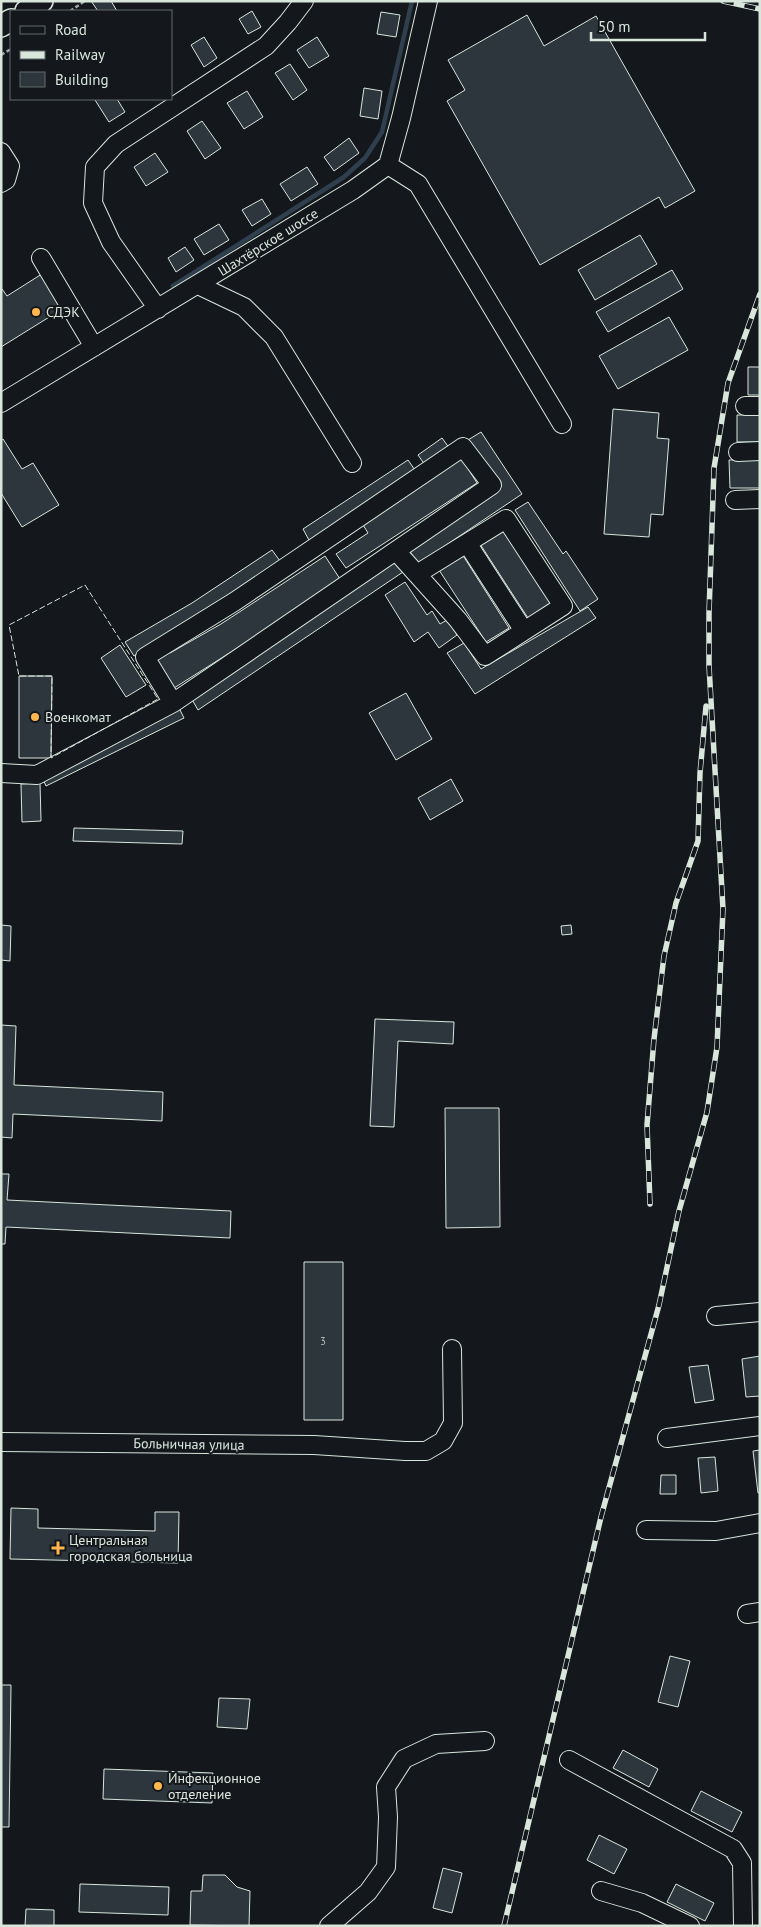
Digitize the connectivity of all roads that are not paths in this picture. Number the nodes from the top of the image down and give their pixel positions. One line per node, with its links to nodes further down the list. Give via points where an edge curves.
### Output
1 (42, 1): 4 (main road)
2 (304, 1): 10 (street, via 266,46 116,144 95,167 93,203 111,242)
3 (428, 1): 6 (street)
4 (28, 10)
5 (1, 152): 7 (street, via 10,166 6,180)
6 (388, 165): 9 (street, Шахтёрское шоссе); 13 (street, via 418,184)
7 (1, 183)
8 (42, 258): 11 (street)
9 (198, 285): 10 (street, Шахтёрское шоссе); 16 (street, via 244,308 274,336)
10 (158, 309): 11 (street, Шахтёрское шоссе)
11 (94, 347): 12 (street, Шахтёрское шоссе)
12 (1, 403)
13 (562, 424)
14 (760, 451): 15 (street)
15 (738, 452)
16 (352, 462)
17 (760, 499): 18 (street)
18 (735, 500)
19 (467, 543): 21 (street); 22 (street); 22 (street, via 506,519 563,606)
20 (396, 551): 21 (street); 23 (street); 23 (street, via 492,485 463,447 234,602 145,657)
21 (417, 574): 22 (street, via 485,656)
22 (524, 631)
23 (173, 703): 24 (street, via 37,774)
24 (1, 773)
25 (760, 1312): 26 (street)
26 (716, 1316)
27 (452, 1349): 30 (street, Больничная улица, via 453,1423 443,1442 426,1451 314,1445)
28 (760, 1426): 29 (street)
29 (667, 1438)
30 (1, 1442)
31 (760, 1523): 32 (street, via 716,1531)
32 (646, 1530)
33 (485, 1740): 36 (street, via 436,1744 404,1759 386,1788 386,1867 368,1892)
34 (569, 1760): 38 (street, via 733,1849 742,1863)
35 (601, 1891): 37 (street, via 642,1903)
36 (329, 1926)
37 (690, 1926)
38 (743, 1926)

